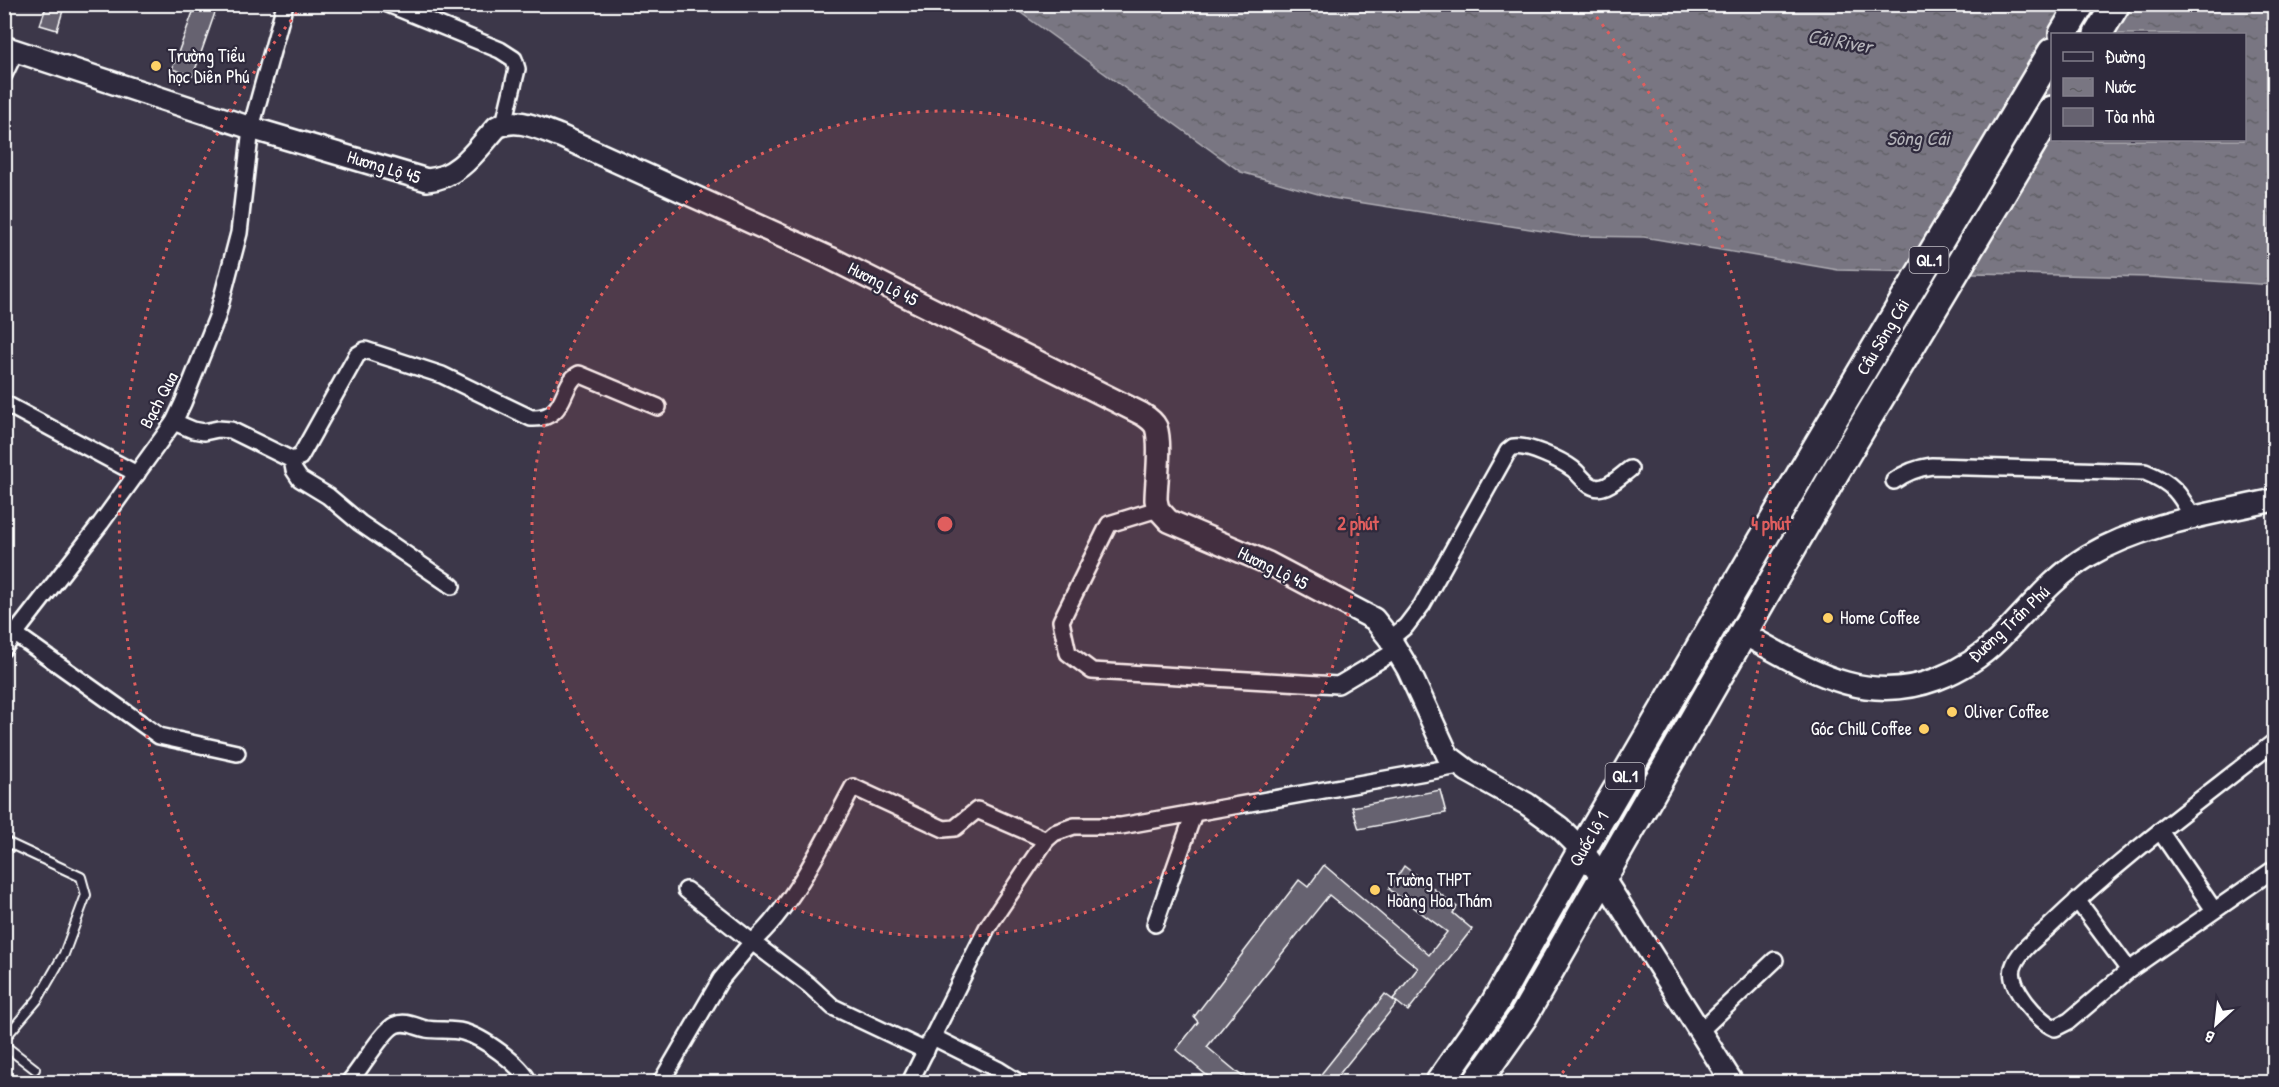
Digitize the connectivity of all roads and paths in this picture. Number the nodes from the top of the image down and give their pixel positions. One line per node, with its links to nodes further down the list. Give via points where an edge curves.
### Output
1 (285, 4): 12 (street, Bạch Qua)
2 (388, 4): 11 (street, via 514,59 517,69)
3 (2081, 4): 5 (highway)
4 (2116, 4): 6 (highway)
5 (2064, 33)
6 (2099, 33)
7 (10, 48): 9 (street); 12 (street, Hương Lộ 45)
8 (2051, 54): 17 (highway, Cầu Sông Cái / QL.1)
9 (4, 75)
10 (2051, 112): 19 (highway, Cầu Sông Cái / QL.1)
11 (504, 124): 12 (street, Hương Lộ 45, via 457,170 427,180); 23 (street, Hương Lộ 45, via 526,124 560,136 830,258 1149,418 1155,426 1157,441)
12 (250, 128): 15 (street, Bạch Qua, via 239,232 217,318)
13 (4, 403): 20 (street)
14 (658, 407): 16 (street, via 579,374 553,412 531,418 442,375 365,350 357,355 300,457)
15 (174, 422): 16 (street, via 204,432 231,430); 20 (street, Bạch Qua)
16 (292, 460): 25 (street, via 300,479)
17 (1805, 467): 37 (highway, Quốc lộ 1 / QL.1)
18 (1630, 469): 28 (street, via 1598,488 1554,458 1529,448 1513,447 1422,605)
19 (1836, 471): 27 (highway, Quốc lộ 1 / QL.1)
20 (137, 474): 26 (street, Bạch Qua)
21 (1894, 481): 24 (street, via 1905,473 1932,466 2145,472 2172,486 2182,496)
22 (2274, 500): 24 (street, Đường Trần Phú)
23 (1158, 509): 28 (street, Hương Lộ 45, via 1169,521 1269,563 1374,619); 28 (street, via 1109,524 1061,621 1068,653 1092,671 1338,685)
24 (2193, 519): 27 (street, Đường Trần Phú, via 2138,532 2087,556 2053,583 1986,651 1961,668 1911,687 1871,688 1820,675)
25 (452, 586)
26 (14, 633): 29 (street, Bạch Qua); 31 (street, via 151,731 165,738)
27 (1742, 633): 39 (highway, Quốc lộ 1 / QL.1)
28 (1394, 645): 32 (street, Hương Lộ 45, via 1442,745)
29 (4, 648)
30 (2274, 742): 34 (street)
31 (237, 753)
32 (1459, 766): 33 (street); 37 (street, Hương Lộ 45, via 1527,804)
33 (1194, 813): 35 (street, via 1121,826 1074,826); 43 (street)
34 (2160, 831): 41 (street); 42 (street)
35 (1046, 840): 44 (street, via 977,810 955,828 944,829 853,787 782,908); 49 (street, via 987,927)
36 (4, 841): 48 (lane, via 81,877 86,895 64,954 38,999)
37 (1582, 850): 39 (street, Hương Lộ 45); 57 (highway, Quốc lộ 1 / QL.1, via 1495,1003)
38 (2274, 869): 42 (street)
39 (1602, 878): 47 (street, Hương Lộ 45); 58 (highway, Quốc lộ 1 / QL.1, via 1523,1017)
40 (686, 890): 44 (street)
41 (2077, 900): 46 (street); 46 (street, via 2022,953 2013,969 2015,987 2044,1023 2055,1028 2069,1021)
42 (2214, 910): 46 (street)
43 (1155, 924)
44 (752, 942): 49 (street, via 833,1007); 54 (street, via 721,979)
45 (1775, 960): 47 (street)
46 (2129, 970)
47 (1700, 1031): 59 (street, Hương Lộ 45)
48 (4, 1039)
49 (929, 1044): 55 (street); 56 (street, via 999,1070)
50 (4, 1045): 51 (lane)
51 (35, 1069)
52 (349, 1083): 53 (street, via 385,1033 394,1025 408,1023 424,1029 463,1032 519,1067)
53 (528, 1083)
54 (661, 1083)
55 (910, 1083)
56 (1018, 1083)
57 (1440, 1083)
58 (1478, 1083)
59 (1732, 1083)

